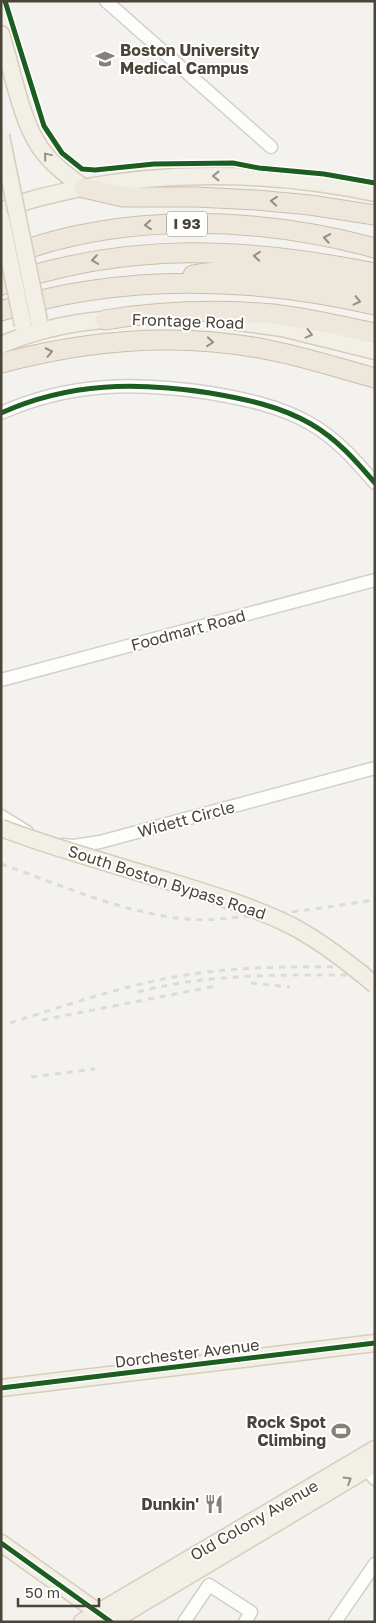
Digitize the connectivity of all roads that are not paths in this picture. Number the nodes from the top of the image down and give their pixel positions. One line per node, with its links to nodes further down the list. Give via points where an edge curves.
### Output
1 (106, 1): 4 (street)
2 (1, 34): 5 (main road, one-way to 2, via 52,162 39,146 23,110)
3 (1, 136): 19 (main road, bridge)
4 (270, 147)
5 (84, 188): 6 (main road, one-way to 5, via 308,181 243,176 141,179); 7 (main road, via 36,198); 8 (highway, one-way to 5, via 256,200 124,197)
6 (375, 192)
7 (1, 211)
8 (375, 215)
9 (1, 218): 19 (main road, bridge)
10 (375, 248): 11 (highway, I 93, one-way to 11, via 276,230 177,224 100,231)
11 (1, 257)
12 (375, 274): 13 (highway, one-way to 13, via 277,258 177,253 85,262 39,272)
13 (1, 285)
14 (135, 285): 15 (highway, via 229,270 298,275); 16 (highway, one-way to 16, via 213,283 272,287); 17 (highway, via 57,296)
15 (375, 286)
16 (375, 305)
17 (1, 311)
18 (105, 320): 19 (main road, Frontage Road); 20 (highway, via 156,312 220,311 274,314); 21 (main road, Frontage Road, one-way to 21, via 163,317 243,322 282,328)
19 (24, 333)
20 (375, 333)
21 (375, 351)
22 (1, 364): 23 (highway, one-way to 23, via 89,345 188,340 265,349)
23 (371, 377)
24 (1, 413): 25 (street, via 50,396 112,386 166,387 235,397 280,410 313,425 341,446)
25 (375, 484)
26 (375, 580): 27 (street, Foodmart Road)
27 (1, 680)
28 (375, 768): 29 (street, Widett Circle, via 83,846 49,842)
29 (1, 816)
30 (1, 828): 31 (main road, South Boston Bypass Road, bridge, via 257,910 320,943)
31 (375, 985)
32 (375, 1343): 33 (main road, Dorchester Avenue)
33 (1, 1388)
34 (375, 1449): 35 (main road, Old Colony Avenue)
35 (369, 1468): 38 (main road, Old Colony Avenue); 41 (main road, Old Colony Avenue, one-way to 35)
36 (1, 1543): 38 (main road)
37 (375, 1564): 43 (street)
38 (97, 1612): 40 (main road, Old Colony Avenue); 41 (main road)
39 (248, 1617): 42 (street, via 209,1585)
40 (82, 1622)
41 (111, 1622)
42 (184, 1622)
43 (335, 1622)

